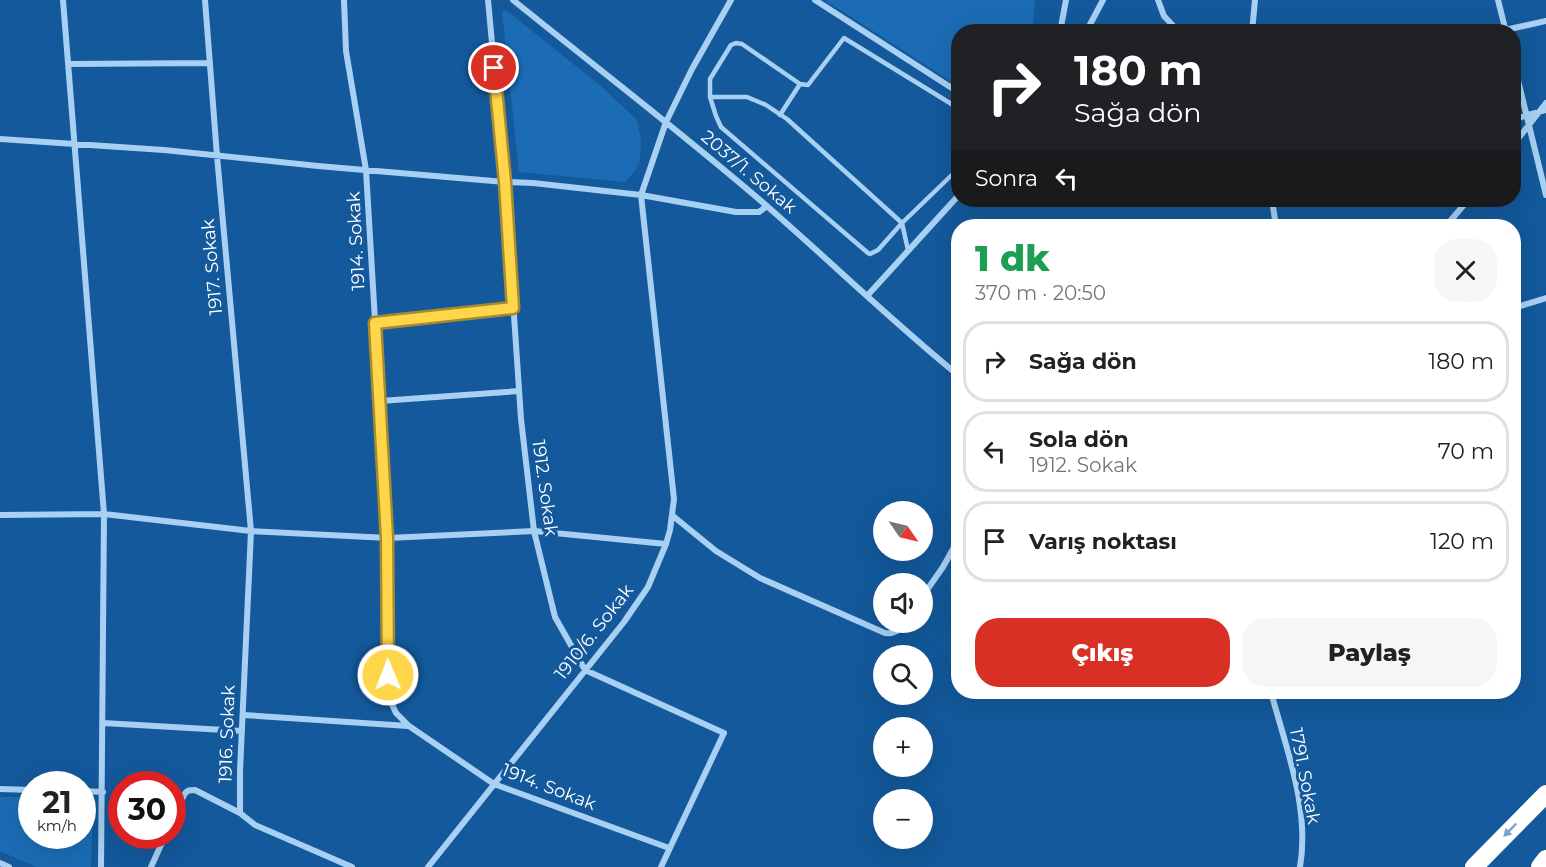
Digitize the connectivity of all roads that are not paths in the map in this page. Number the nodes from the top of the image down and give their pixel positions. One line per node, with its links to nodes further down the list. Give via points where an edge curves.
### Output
1 (63, 0): 21 (street)
2 (205, 0): 20 (street, 1917. Sokak)
3 (344, 0): 39 (street, 1914. Sokak, via 346,51)
4 (488, 0): 41 (street, 1912. Sokak)
5 (513, 0): 33 (street, 2037/1. Sokak)
6 (731, 0): 33 (street)
7 (815, 0): 23 (street)
8 (1066, 0): 14 (street)
9 (1103, 0): 15 (street)
10 (1158, 0): 16 (street)
11 (1255, 0): 17 (street)
12 (1498, 0): 18 (street)
13 (1546, 21): 19 (street)
14 (1062, 24)
15 (1091, 24)
16 (1172, 24)
17 (1253, 24)
18 (1504, 24)
19 (1521, 27)
20 (210, 63): 21 (street); 38 (street, 1917. Sokak)
21 (68, 64): 37 (street)
22 (800, 84): 25 (lane, via 742,44 736,44 725,52 710,79); 27 (lane, via 808,84 844,38); 30 (lane)
23 (951, 87)
24 (1521, 94): 31 (street)
25 (710, 97): 30 (lane, via 747,97); 48 (lane, via 724,130 868,253 878,249)
26 (1546, 103): 29 (street)
27 (951, 104)
28 (1546, 110): 29 (street)
29 (1539, 112): 31 (street); 34 (street)
30 (780, 114): 48 (lane)
31 (1526, 116): 32 (street); 34 (street)
32 (1521, 117)
33 (666, 122): 42 (street); 45 (street, 2037/1. Sokak)
34 (1528, 126): 35 (street); 43 (street)
35 (1521, 135)
36 (0, 139): 37 (street)
37 (75, 145): 38 (street); 59 (street)
38 (217, 156): 39 (street); 61 (street, 1917. Sokak)
39 (366, 170): 41 (street); 54 (street, 1914. Sokak)
40 (951, 176): 48 (lane)
41 (505, 182): 42 (street); 53 (street, 1912. Sokak)
42 (641, 195): 45 (street, via 736,213 759,212); 60 (street, 1910/6. Sokak)
43 (1546, 195)
44 (951, 204): 49 (street)
45 (767, 206): 50 (street, 2037/1. Sokak)
46 (1462, 207): 47 (street)
47 (1452, 219)
48 (902, 223): 49 (lane)
49 (908, 250): 50 (street)
50 (867, 296): 55 (street, 2037/1. Sokak)
51 (1546, 298): 52 (street)
52 (1521, 306)
53 (513, 308): 54 (street); 56 (street, 1912. Sokak)
54 (375, 323): 57 (street, 1914. Sokak)
55 (951, 369)
56 (519, 391): 57 (street); 62 (street, 1912. Sokak)
57 (380, 401): 63 (street, 1914. Sokak)
58 (0, 514): 59 (street)
59 (104, 514): 61 (street); 71 (street)
60 (673, 516): 64 (street, 1910/6. Sokak); 67 (street, via 728,559 760,578)
61 (251, 531): 63 (street); 70 (street, 1916. Sokak)
62 (534, 531): 63 (street); 64 (street); 68 (street, 1912. Sokak, via 555,617)
63 (387, 538): 72 (street, 1914. Sokak, via 390,700)
64 (666, 544): 68 (street, 1910/6. Sokak, via 648,587)
65 (951, 553): 66 (street)
66 (933, 581)
67 (873, 628)
68 (585, 670): 74 (street, 1910/6. Sokak); 82 (street, via 724,733)
69 (1273, 699): 92 (street, 1791. Sokak, via 1300,809)
70 (243, 715): 72 (street); 73 (street, 1916. Sokak)
71 (103, 723): 73 (street); 79 (street)
72 (409, 726): 74 (street, 1914. Sokak)
73 (242, 730): 81 (street, 1916. Sokak)
74 (494, 784): 82 (street, 1914. Sokak); 90 (street, 1910/6. Sokak)
75 (0, 789): 76 (street)
76 (18, 790)
77 (186, 791): 81 (street, via 195,790)
78 (96, 792): 79 (street)
79 (103, 792): 87 (street)
80 (1546, 794): 93 (highway, one-way to 93)
81 (240, 813): 89 (street, via 255,825)
82 (669, 848): 91 (street)
83 (159, 849): 88 (street)
84 (1546, 859): 94 (highway)
85 (0, 863): 86 (street)
86 (9, 867)
87 (101, 867)
88 (151, 867)
89 (352, 867)
90 (428, 867)
91 (661, 867)
92 (1300, 867)
93 (1474, 867)
94 (1540, 867)

